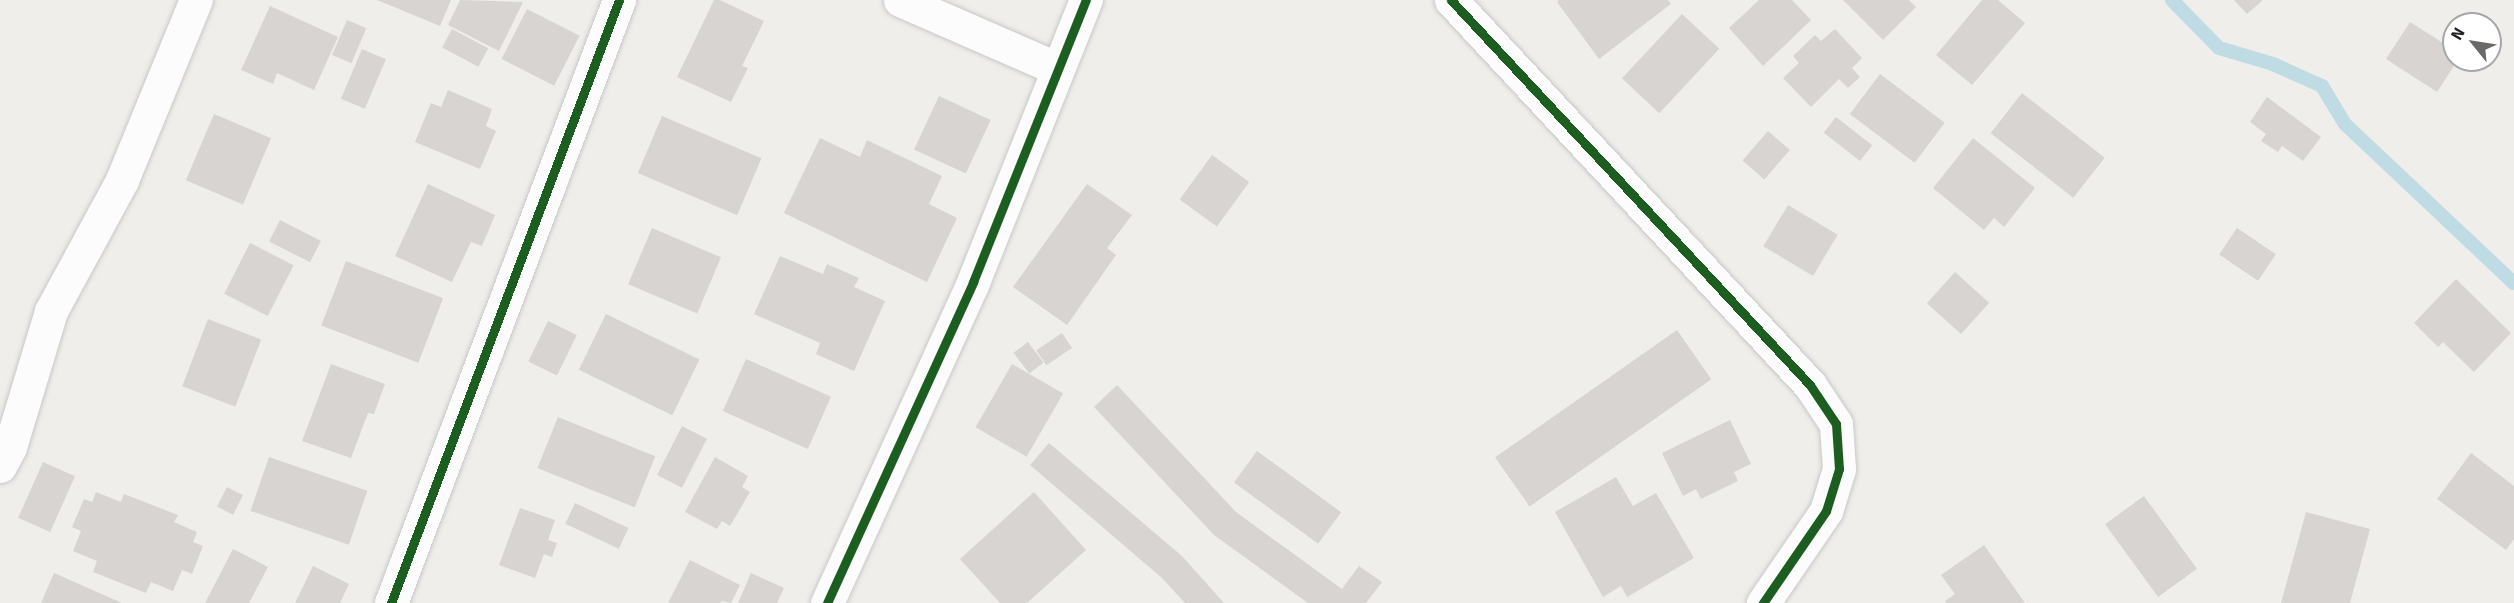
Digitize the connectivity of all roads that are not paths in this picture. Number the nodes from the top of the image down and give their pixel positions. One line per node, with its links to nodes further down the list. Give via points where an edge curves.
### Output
1 (196, 0): 7 (street, via 122,180 51,311 10,447)
2 (619, 0): 8 (street)
3 (900, 0): 6 (street)
4 (1086, 0): 6 (street)
5 (1451, 0): 10 (street, via 1810,385 1836,424 1839,469 1826,511)
6 (1058, 69): 9 (street, via 973,282)
7 (0, 466)
8 (391, 603)
9 (827, 603)
10 (1763, 603)

